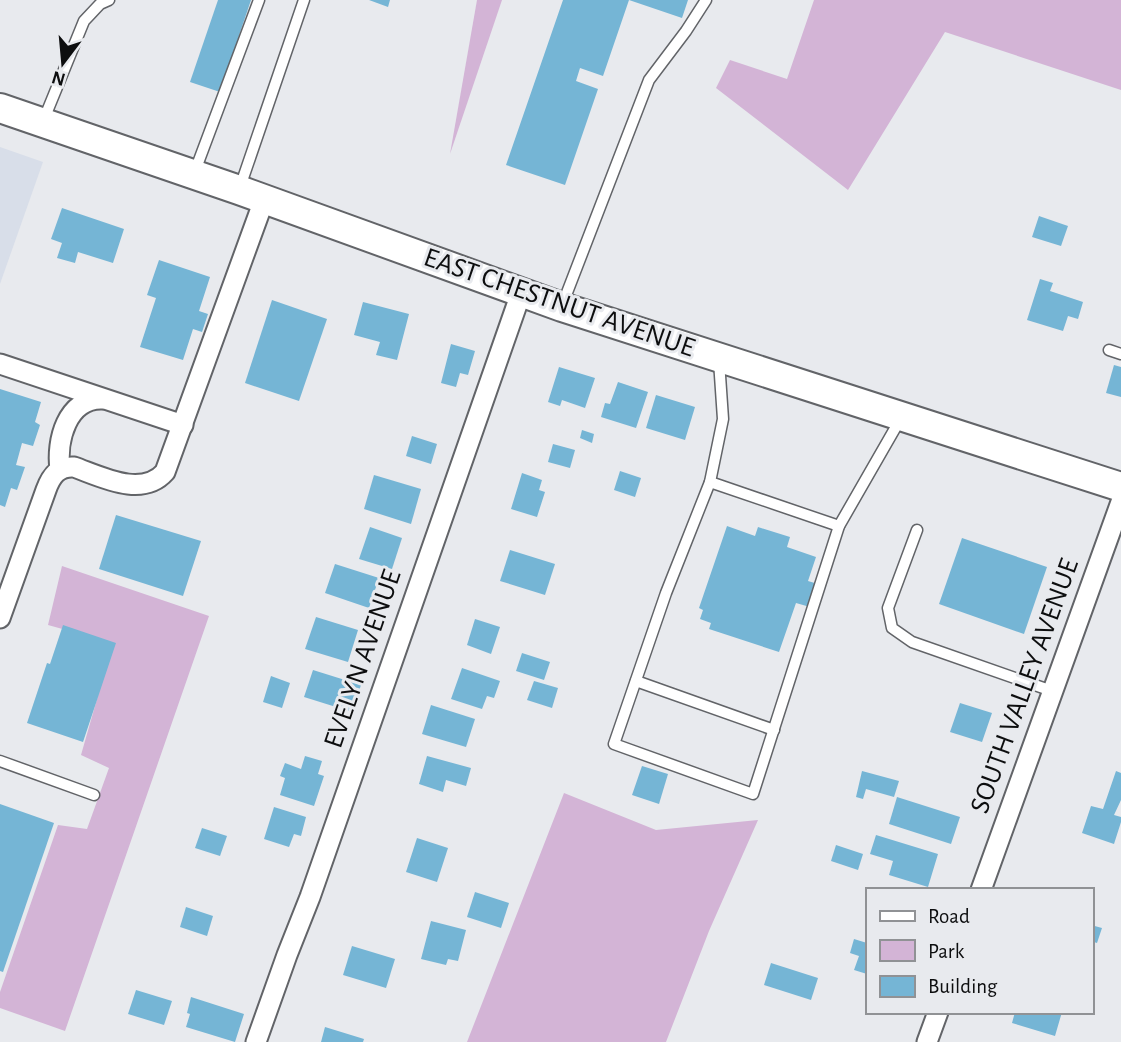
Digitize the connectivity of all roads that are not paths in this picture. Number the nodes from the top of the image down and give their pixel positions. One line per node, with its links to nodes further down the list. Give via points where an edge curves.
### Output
1 (258, 0): 7 (lane)
2 (304, 0): 8 (lane)
3 (706, 0): 10 (lane, via 649,80)
4 (102, 1): 6 (lane, via 84,21)
5 (1, 114): 6 (street, EAST CHESTNUT AVENUE)
6 (42, 123): 7 (street, EAST CHESTNUT AVENUE)
7 (194, 175): 8 (street, EAST CHESTNUT AVENUE)
8 (251, 195): 9 (street, EAST CHESTNUT AVENUE); 17 (street)
9 (521, 293): 10 (street, EAST CHESTNUT AVENUE); 32 (street, EVELYN AVENUE)
10 (562, 307): 13 (street, EAST CHESTNUT AVENUE)
11 (1110, 350): 12 (lane)
12 (1121, 354)
13 (718, 357): 16 (street, EAST CHESTNUT AVENUE); 19 (lane, via 723,419)
14 (0, 365): 15 (street)
15 (106, 400): 17 (street); 18 (street, via 86,401 71,414 59,453)
16 (902, 417): 20 (street, EAST CHESTNUT AVENUE); 22 (lane)
17 (183, 425): 18 (street, via 165,472 149,484 136,486 74,467)
18 (60, 469): 24 (street, via 51,477)
19 (710, 482): 22 (lane); 25 (lane)
20 (1121, 487)
21 (1121, 502): 26 (street, SOUTH VALLEY AVENUE)
22 (839, 526): 27 (lane)
23 (917, 530): 26 (lane, via 888,608 892,628 912,642)
24 (0, 618)
25 (636, 681): 27 (lane); 27 (lane, via 614,744 753,794)
26 (1052, 691): 30 (street, SOUTH VALLEY AVENUE)
27 (774, 730)
28 (0, 761): 29 (lane)
29 (94, 795)
30 (982, 888)
31 (937, 1014): 33 (street)
32 (256, 1042)
33 (928, 1042)

